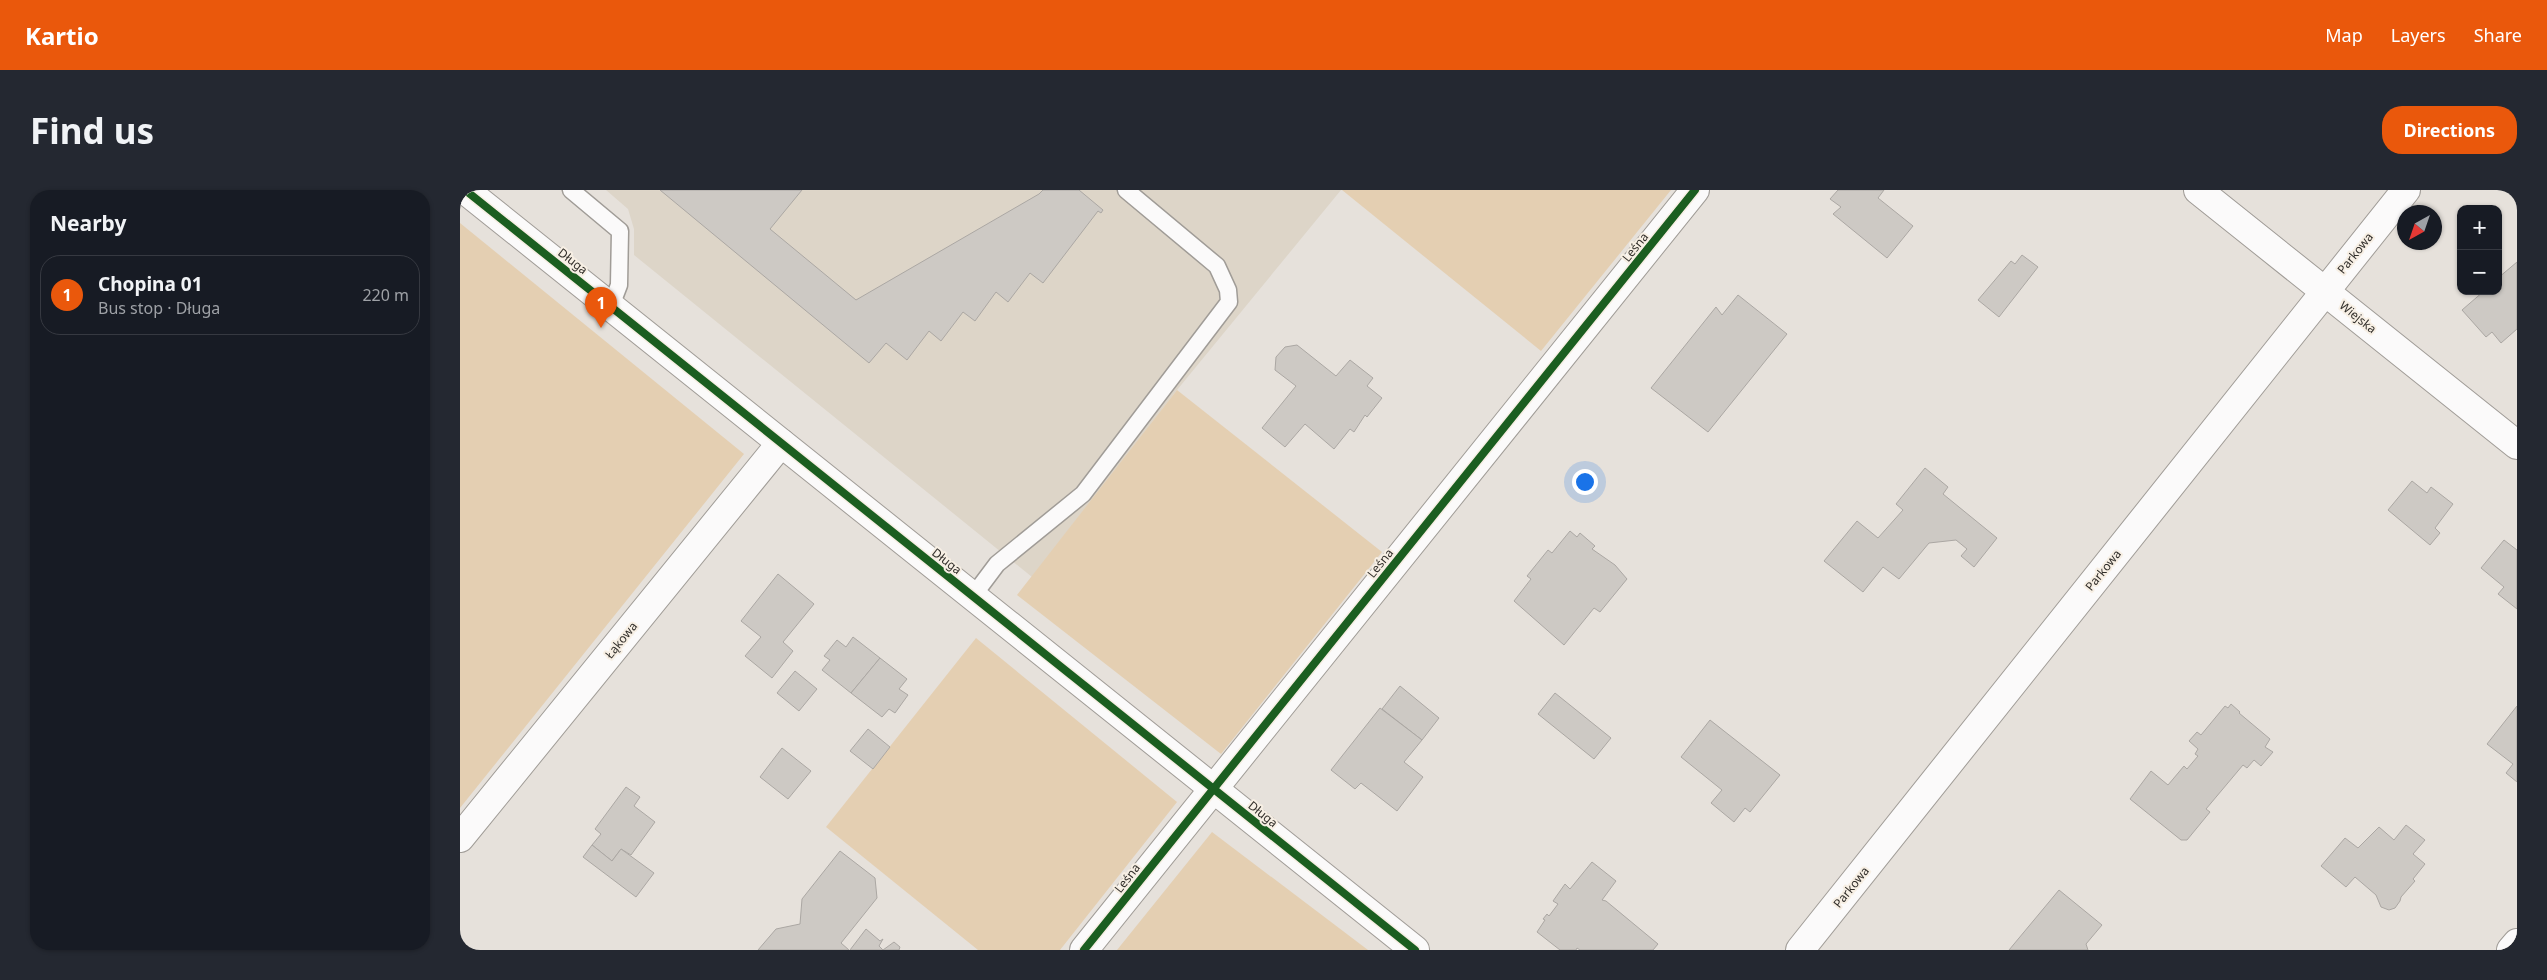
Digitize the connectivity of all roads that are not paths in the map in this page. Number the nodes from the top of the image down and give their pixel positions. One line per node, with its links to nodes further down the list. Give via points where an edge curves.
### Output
1 (465, 190): 8 (street, Długa)
2 (571, 190): 8 (lane, via 620,231 619,285)
3 (1126, 190): 11 (lane, via 1217,266 1228,290 1229,302 1083,494 997,564)
4 (1695, 190): 12 (street, Leśna)
5 (2198, 190): 7 (street, Wiejska)
6 (2406, 190): 7 (street, Parkowa)
7 (2325, 291): 10 (street, Wiejska); 17 (street, Parkowa)
8 (611, 306): 9 (street, Długa)
9 (781, 443): 11 (street, Długa); 13 (street, Łąkowa)
10 (2517, 444)
11 (973, 596): 12 (street, Długa)
12 (1212, 788): 15 (street, Leśna); 16 (street, Długa)
13 (460, 838)
14 (2517, 943): 18 (street)
15 (1084, 950)
16 (1415, 950)
17 (1800, 950)
18 (2511, 950)

